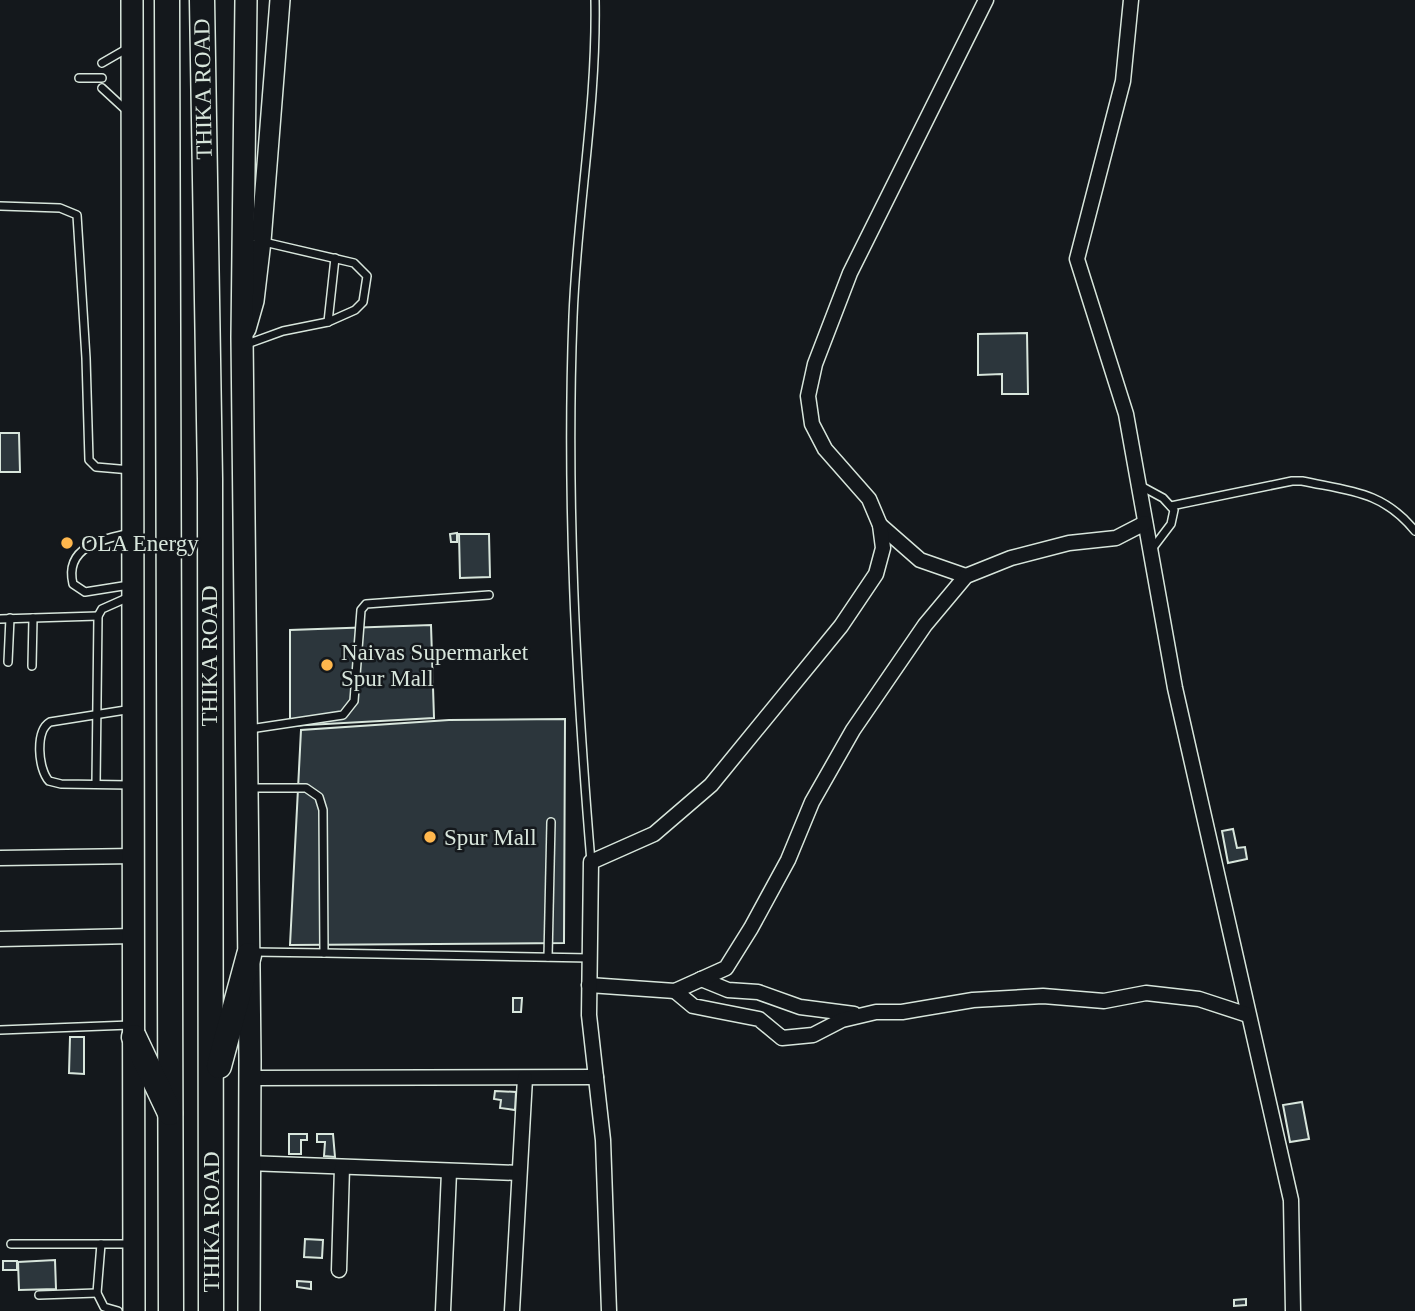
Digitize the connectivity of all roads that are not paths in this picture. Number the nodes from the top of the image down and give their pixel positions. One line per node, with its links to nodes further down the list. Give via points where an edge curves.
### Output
1 (132, 0): 9 (main road)
2 (167, 0): 64 (highway, THIKA ROAD)
3 (202, 0): 63 (highway, THIKA ROAD, via 210,479)
4 (246, 0): 19 (main road, THIKA ROAD)
5 (280, 0): 16 (street)
6 (595, 0): 46 (lane, via 572,388 575,585)
7 (986, 0): 24 (street, via 850,273 815,364 808,396 812,424 825,449 869,499)
8 (1131, 0): 21 (street, via 1124,81 1077,259 1126,414)
9 (132, 46): 10 (lane); 14 (main road)
10 (102, 63)
11 (79, 78): 12 (lane)
12 (102, 78)
13 (103, 88): 14 (lane)
14 (131, 115): 20 (main road)
15 (0, 206): 20 (lane, via 66,209 76,215 89,460 96,467)
16 (261, 241): 17 (lane); 19 (street)
17 (335, 258): 18 (lane); 18 (lane, via 363,269 367,289 355,310)
18 (328, 322): 19 (lane)
19 (243, 342): 39 (main road, THIKA ROAD)
20 (132, 470): 26 (main road)
21 (1139, 484): 22 (lane); 23 (street)
22 (1171, 506): 25 (lane, via 1302,481 1381,501 1399,511); 27 (lane, via 1171,524)
23 (1146, 523): 27 (street); 28 (street, via 1116,538 1069,543)
24 (880, 525): 28 (street, via 920,560); 46 (street, via 883,548 876,574 841,626 711,785 654,834)
25 (1415, 531)
26 (132, 533): 29 (main road); 29 (lane, via 84,548 73,558 70,573 73,584 85,592)
27 (1150, 551): 57 (street, via 1175,688)
28 (966, 576): 53 (street, via 925,625 853,730 812,802 788,860 726,968)
29 (133, 590): 31 (lane); 37 (main road)
30 (489, 595): 39 (lane, via 366,604 360,610 355,701 348,712)
31 (97, 616): 33 (lane); 38 (lane)
32 (10, 618): 33 (lane); 34 (lane); 35 (lane)
33 (33, 618): 36 (lane)
34 (0, 619)
35 (8, 662)
36 (32, 666)
37 (134, 708): 38 (lane); 41 (main road)
38 (96, 713): 40 (lane); 40 (lane, via 46,723 41,767 54,783)
39 (246, 729): 42 (main road, THIKA ROAD)
40 (96, 784): 41 (lane)
41 (134, 785): 44 (main road)
42 (246, 788): 49 (lane, via 306,788 319,797 323,810); 50 (main road, THIKA ROAD)
43 (551, 822): 51 (lane)
44 (135, 856): 45 (street); 47 (main road)
45 (0, 858)
46 (590, 862): 52 (street)
47 (133, 936): 48 (street); 59 (main road)
48 (0, 939)
49 (324, 953): 50 (lane); 51 (lane)
50 (249, 954): 61 (main road, THIKA ROAD); 63 (highway)
51 (548, 957): 52 (lane)
52 (590, 958): 54 (street)
53 (701, 979): 55 (street); 56 (street, via 800,1007)
54 (589, 985): 55 (street); 60 (street)
55 (675, 991): 56 (street, via 693,1006 759,1019 782,1038 813,1035)
56 (863, 1015): 57 (street, via 972,1000 1043,996 1104,1001 1146,993 1199,999)
57 (1248, 1015): 83 (street, via 1291,1200)
58 (0, 1030): 59 (lane)
59 (134, 1031): 64 (highway); 71 (main road)
60 (596, 1077): 62 (street); 82 (street)
61 (250, 1078): 62 (street); 65 (main road, THIKA ROAD)
62 (525, 1078): 68 (street)
63 (210, 1097): 78 (highway, THIKA ROAD)
64 (173, 1120): 77 (highway, THIKA ROAD)
65 (249, 1163): 66 (street); 79 (main road, THIKA ROAD)
66 (342, 1167): 67 (street); 72 (street)
67 (449, 1172): 68 (street); 80 (street)
68 (519, 1172): 81 (street)
69 (11, 1244): 70 (lane)
70 (101, 1244): 71 (lane); 73 (lane)
71 (135, 1244): 76 (main road)
72 (339, 1270)
73 (97, 1293): 74 (lane); 75 (lane, via 104,1307)
74 (40, 1295)
75 (118, 1311)
76 (134, 1311)
77 (172, 1311)
78 (211, 1311)
79 (249, 1311)
80 (443, 1311)
81 (512, 1311)
82 (609, 1311)
83 (1293, 1311)

